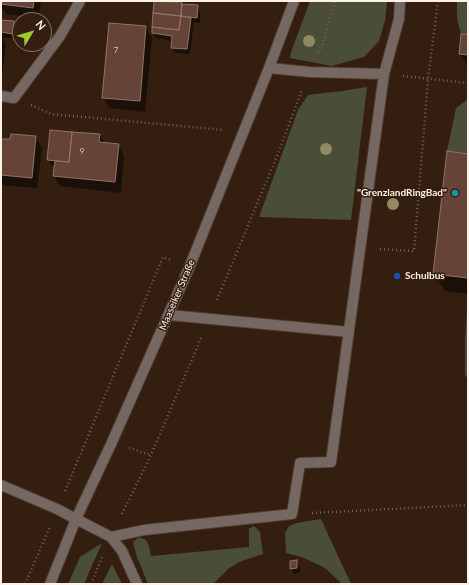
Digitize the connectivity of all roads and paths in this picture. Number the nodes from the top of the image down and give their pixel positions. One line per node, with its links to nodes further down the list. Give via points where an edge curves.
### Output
1 (80, 1): 12 (street, via 60,36)
2 (294, 1): 6 (street, Maaseiker Straße)
3 (335, 1): 7 (path, via 322,45)
4 (400, 1): 8 (street, via 399,19)
5 (438, 1): 9 (path)
6 (270, 68): 7 (street); 13 (street, Maaseiker Straße)
7 (310, 72): 8 (street); 17 (path)
8 (384, 74): 9 (path); 14 (street)
9 (428, 79): 10 (path); 14 (path, via 414,251)
10 (468, 83)
11 (1, 96): 12 (street)
12 (14, 98): 13 (path, via 51,114)
13 (244, 132): 15 (street, Maaseiker Straße)
14 (360, 248): 18 (street)
15 (189, 268): 16 (street, Maaseiker Straße); 21 (path, via 163,257)
16 (169, 315): 17 (street); 23 (street, Maaseiker Straße)
17 (209, 319): 18 (street); 24 (path, via 151,455)
18 (349, 332): 22 (street, via 331,462 300,463)
19 (1, 485): 21 (street)
20 (468, 505): 22 (path)
21 (57, 509): 23 (street); 25 (path)
22 (292, 514): 24 (street, via 144,530)
23 (76, 519): 24 (street); 26 (street, Maaseiker Straße)
24 (111, 537): 27 (path); 28 (street, via 122,551)
25 (26, 584)
26 (50, 584)
27 (91, 584)
28 (137, 584)

